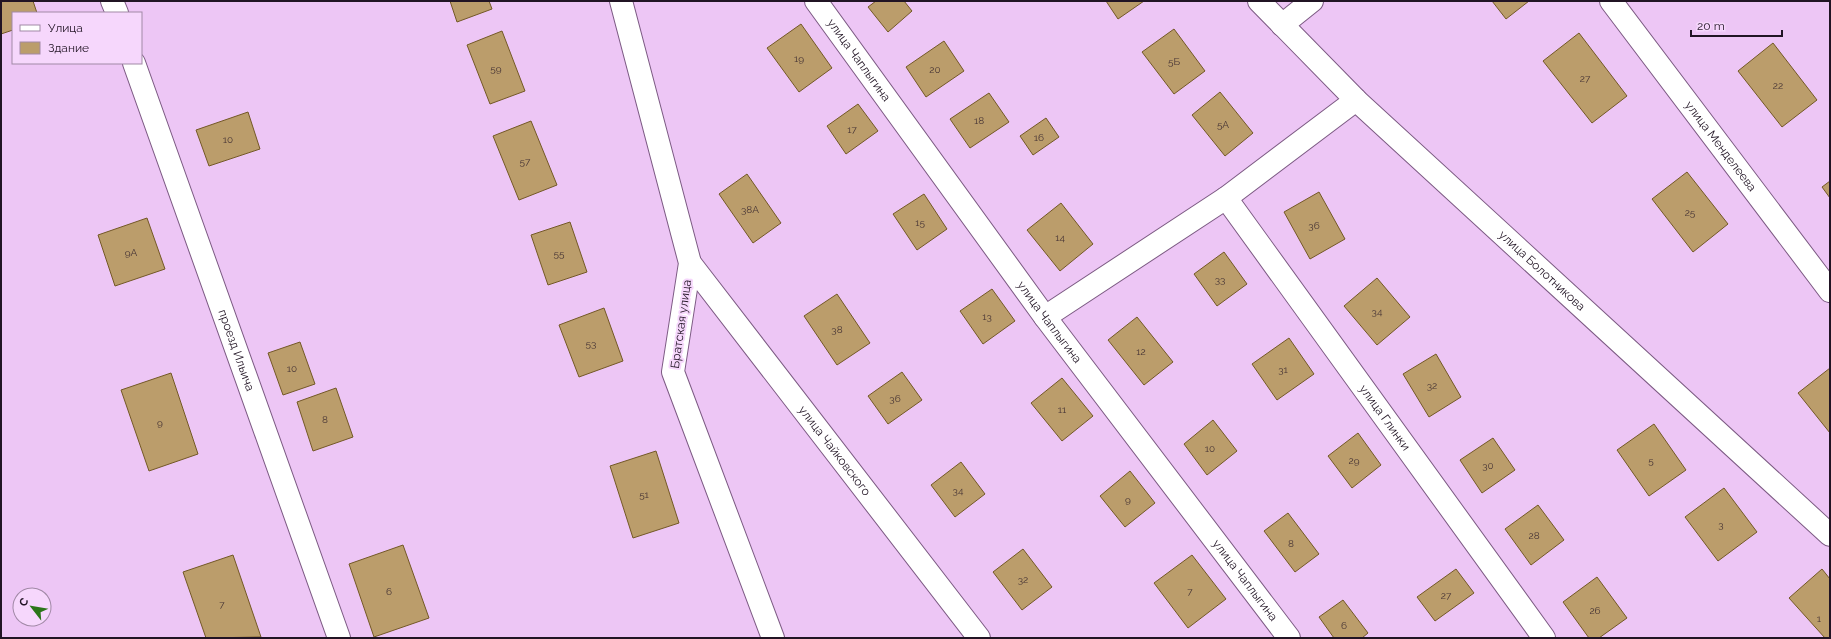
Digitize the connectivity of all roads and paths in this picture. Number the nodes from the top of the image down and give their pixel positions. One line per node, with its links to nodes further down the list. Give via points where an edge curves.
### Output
1 (112, 1): 7 (street)
2 (621, 1): 12 (street, Братская улица)
3 (816, 1): 14 (street, улица Чаплыгина)
4 (1259, 1): 8 (street, улица Болотникова)
5 (1312, 1): 8 (street)
6 (1611, 1): 13 (street, улица Менделеева)
7 (117, 12)
8 (1282, 25): 10 (street, улица Болотникова)
9 (134, 64): 16 (street, проезд Ильича)
10 (1356, 100): 11 (street); 15 (street, улица Болотникова)
11 (1226, 198): 14 (street); 20 (street, улица Глинки)
12 (690, 263): 17 (street, Братская улица, via 673,372); 18 (street, улица Чайковского)
13 (1830, 291)
14 (1045, 317): 19 (street, улица Чаплыгина)
15 (1830, 535)
16 (339, 638)
17 (773, 638)
18 (979, 638)
19 (1289, 638)
20 (1544, 638)

